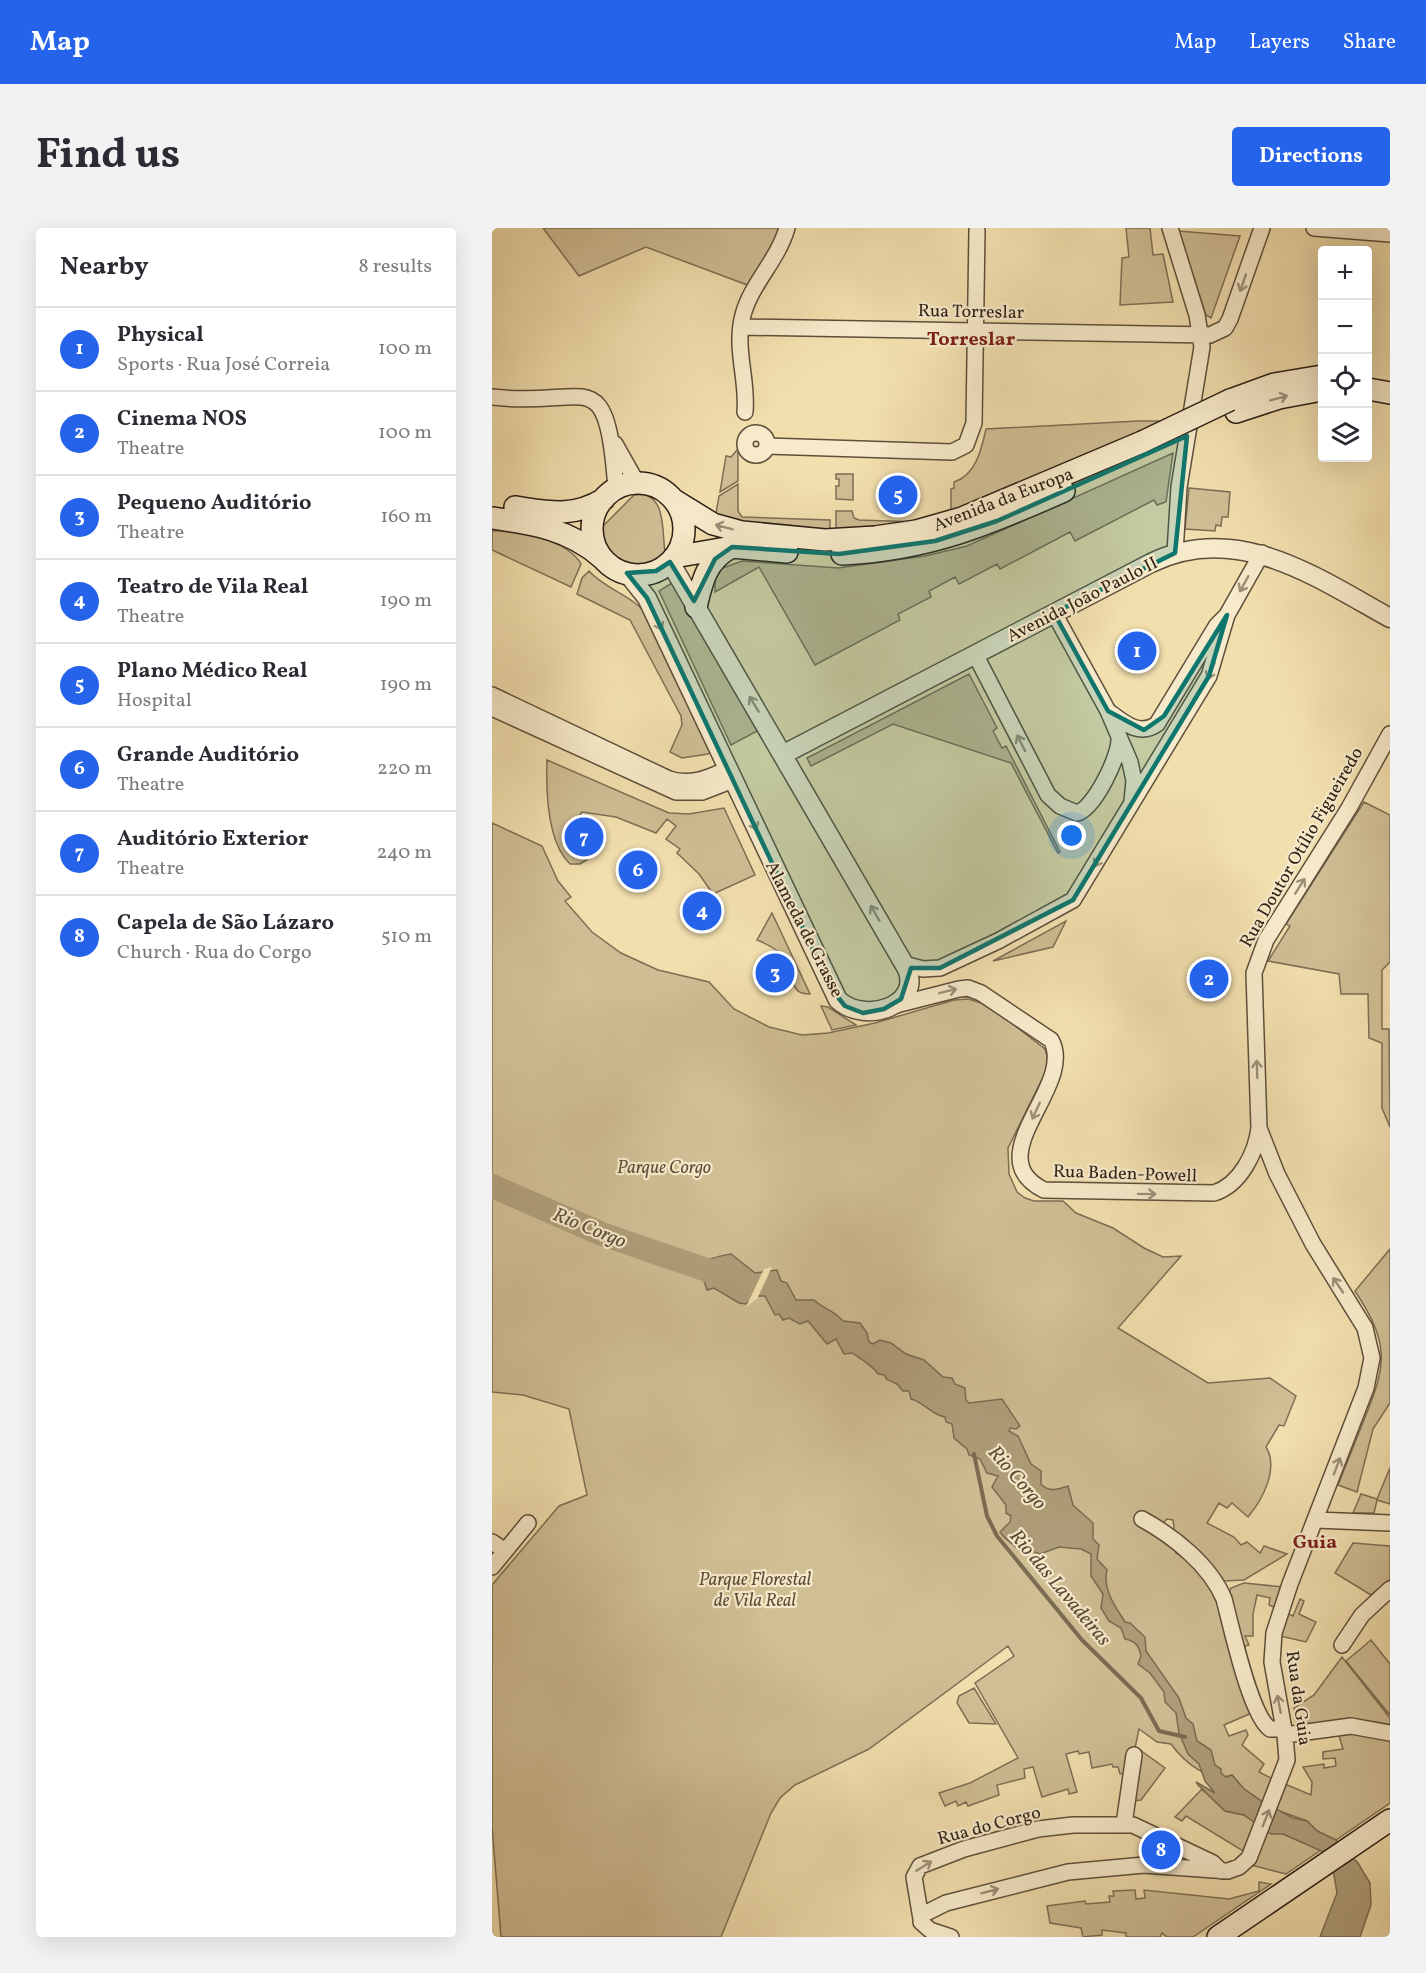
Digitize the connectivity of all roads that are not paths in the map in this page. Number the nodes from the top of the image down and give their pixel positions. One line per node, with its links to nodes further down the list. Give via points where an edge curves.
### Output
1 (787, 228): 7 (street, via 748,303)
2 (1170, 228): 9 (street)
3 (1262, 228): 9 (street, one-way to 9, via 1226,326)
4 (1314, 228): 6 (street)
5 (977, 231): 8 (street)
6 (1390, 234)
7 (741, 327): 8 (street, Rua Torreslar); 18 (street, via 738,351)
8 (976, 330): 9 (street, Rua Torreslar); 20 (street, via 974,423 962,450)
9 (1201, 336): 28 (street, via 1200,366 1177,496)
10 (1318, 377): 17 (main road, Avenida da Europa, via 1274,384)
11 (1372, 377): 12 (main road)
12 (1390, 380)
13 (1372, 390): 15 (main road)
14 (1318, 391): 17 (main road, Avenida da Europa, one-way to 14)
15 (1390, 393)
16 (492, 396): 19 (street, via 587,397 603,409)
17 (1233, 406): 21 (main road, Avenida da Europa)
18 (745, 412)
19 (612, 439): 22 (street); 23 (street)
20 (767, 446)
21 (1145, 448): 24 (main road, Avenida da Europa, one-way to 24, via 962,518 875,537 825,540 742,532 713,524); 27 (main road, Avenida da Europa, via 997,521 935,542 839,554)
22 (637, 483): 23 (main road); 24 (main road, via 663,490)
23 (610, 494): 25 (main road, via 571,513); 30 (main road, via 598,508 592,528 597,550)
24 (674, 500): 31 (main road, via 684,522 681,546)
25 (492, 503)
26 (492, 518): 30 (main road, via 559,530 584,543)
27 (732, 548): 31 (main road, Avenida da Europa); 33 (main road, via 708,567)
28 (1175, 553): 29 (street, Avenida João Paulo II, via 1222,547); 34 (street, Avenida João Paulo II)
29 (1262, 553): 35 (street, one-way to 35); 36 (street, Avenida João Paulo II)
30 (604, 560): 32 (main road)
31 (672, 560): 32 (main road, via 657,571); 33 (street)
32 (627, 573): 44 (street, Alameda de Grasse, one-way to 44, via 647,598)
33 (696, 607): 43 (street, one-way to 33)
34 (1054, 613): 37 (street, Avenida João Paulo II); 40 (street)
35 (1227, 615): 40 (street, via 1217,625 1157,724 1139,730); 45 (street, one-way to 45, via 1209,676)
36 (1390, 618)
37 (975, 654): 42 (street, one-way to 37, via 1113,764 1084,811 1067,810 1048,795); 43 (street, Avenida João Paulo II)
38 (492, 695): 44 (street, via 677,781)
39 (492, 708): 44 (street, via 676,792 702,792)
40 (1108, 711): 42 (street)
41 (1390, 734): 48 (street, Rua Doutor Otílio Figueiredo, one-way to 41, via 1254,982 1258,956)
42 (1119, 740): 45 (street, via 1134,774)
43 (784, 754): 46 (street, one-way to 43)
44 (731, 775): 47 (street, Alameda de Grasse, one-way to 47, via 838,1000 863,1013)
45 (1129, 809): 46 (street, one-way to 46, via 1070,903 940,968)
46 (904, 964): 47 (street, via 909,973 908,986)
47 (892, 1006): 48 (street, Rua Baden-Powell, one-way to 48, via 968,988 1051,1040 1054,1072 1020,1152 1027,1175 1044,1190 1214,1193 1227,1188 1242,1171)
48 (1259, 1128): 50 (street, Rua Doutor Otílio Figueiredo, one-way to 48, via 1369,1379 1371,1350 1360,1319 1313,1244 1277,1174)
49 (1142, 1519): 58 (street, via 1172,1538 1217,1586 1261,1717 1270,1729)
50 (1316, 1520): 52 (street); 58 (street, Rua da Guia, one-way to 50, via 1273,1672 1272,1643)
51 (528, 1523): 54 (street)
52 (1390, 1523)
53 (492, 1542): 54 (street)
54 (505, 1551): 55 (street)
55 (492, 1567)
56 (1390, 1589): 57 (street, via 1362,1615)
57 (1342, 1645)
58 (1285, 1732): 59 (street, via 1351,1726); 63 (street, Rua da Guia, one-way to 58, via 1239,1868 1251,1854 1287,1760)
59 (1390, 1733)
60 (1134, 1755): 62 (street)
61 (1390, 1820): 66 (main road)
62 (1124, 1824): 63 (street, Rua do Corgo, via 1143,1828); 64 (street, Rua do Corgo, one-way to 62, via 914,1877 924,1864 1026,1832 1073,1825)
63 (1222, 1871): 64 (street, one-way to 63, via 924,1913 938,1906 1068,1872 1144,1865)
64 (921, 1920): 65 (street, via 930,1930)
65 (951, 1937)
66 (1218, 1937)

